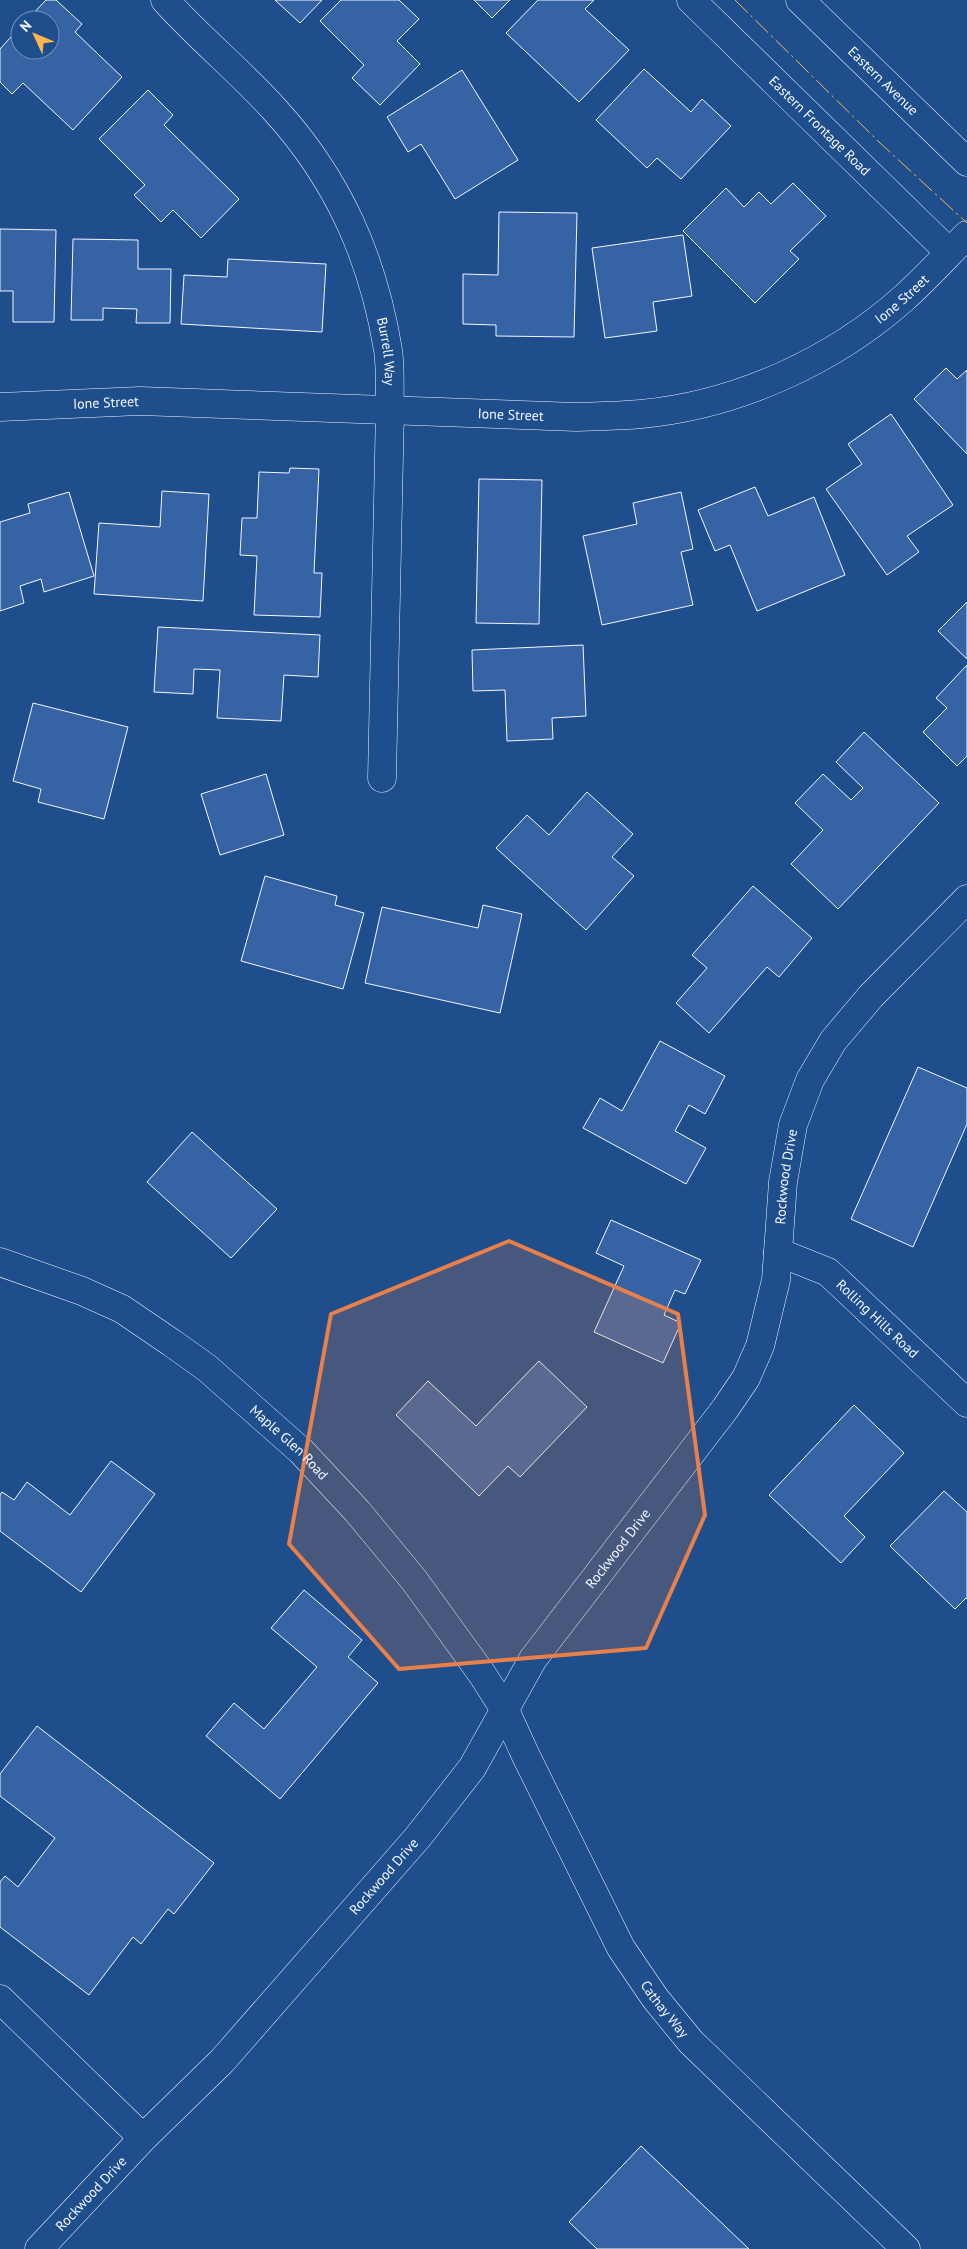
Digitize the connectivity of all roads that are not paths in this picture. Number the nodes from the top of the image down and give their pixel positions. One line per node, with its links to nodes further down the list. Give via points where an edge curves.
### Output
1 (165, 0): 7 (street, Burrell Way, via 275,109 328,180 356,232 375,288 388,352)
2 (691, 0): 5 (street, Eastern Frontage Road)
3 (800, 0): 4 (street, Eastern Avenue)
4 (967, 162)
5 (958, 243): 7 (street, Ione Street, via 905,297 854,337 767,383 705,403 642,414 576,417)
6 (0, 407): 7 (street, Ione Street, via 140,401)
7 (390, 410): 8 (street, Burrell Way)
8 (382, 778)
9 (967, 899): 10 (street, Rockwood Drive, via 871,996 833,1041 810,1080 793,1126 783,1182)
10 (778, 1252): 12 (street, Rolling Hills Road, via 828,1272); 13 (street, Rockwood Drive, via 776,1280 760,1346 746,1378 533,1659)
11 (0, 1262): 13 (street, Maple Glen Road, via 122,1309 206,1368 301,1451 357,1511 414,1580)
12 (967, 1403)
13 (505, 1710): 15 (street, Rockwood Drive, via 472,1768 418,1837 222,2061); 17 (street, Cathay Way, via 621,1948 655,1998 691,2042)
14 (0, 1999): 15 (street)
15 (143, 2138): 16 (street, Rockwood Drive)
16 (40, 2249)
17 (906, 2249)

